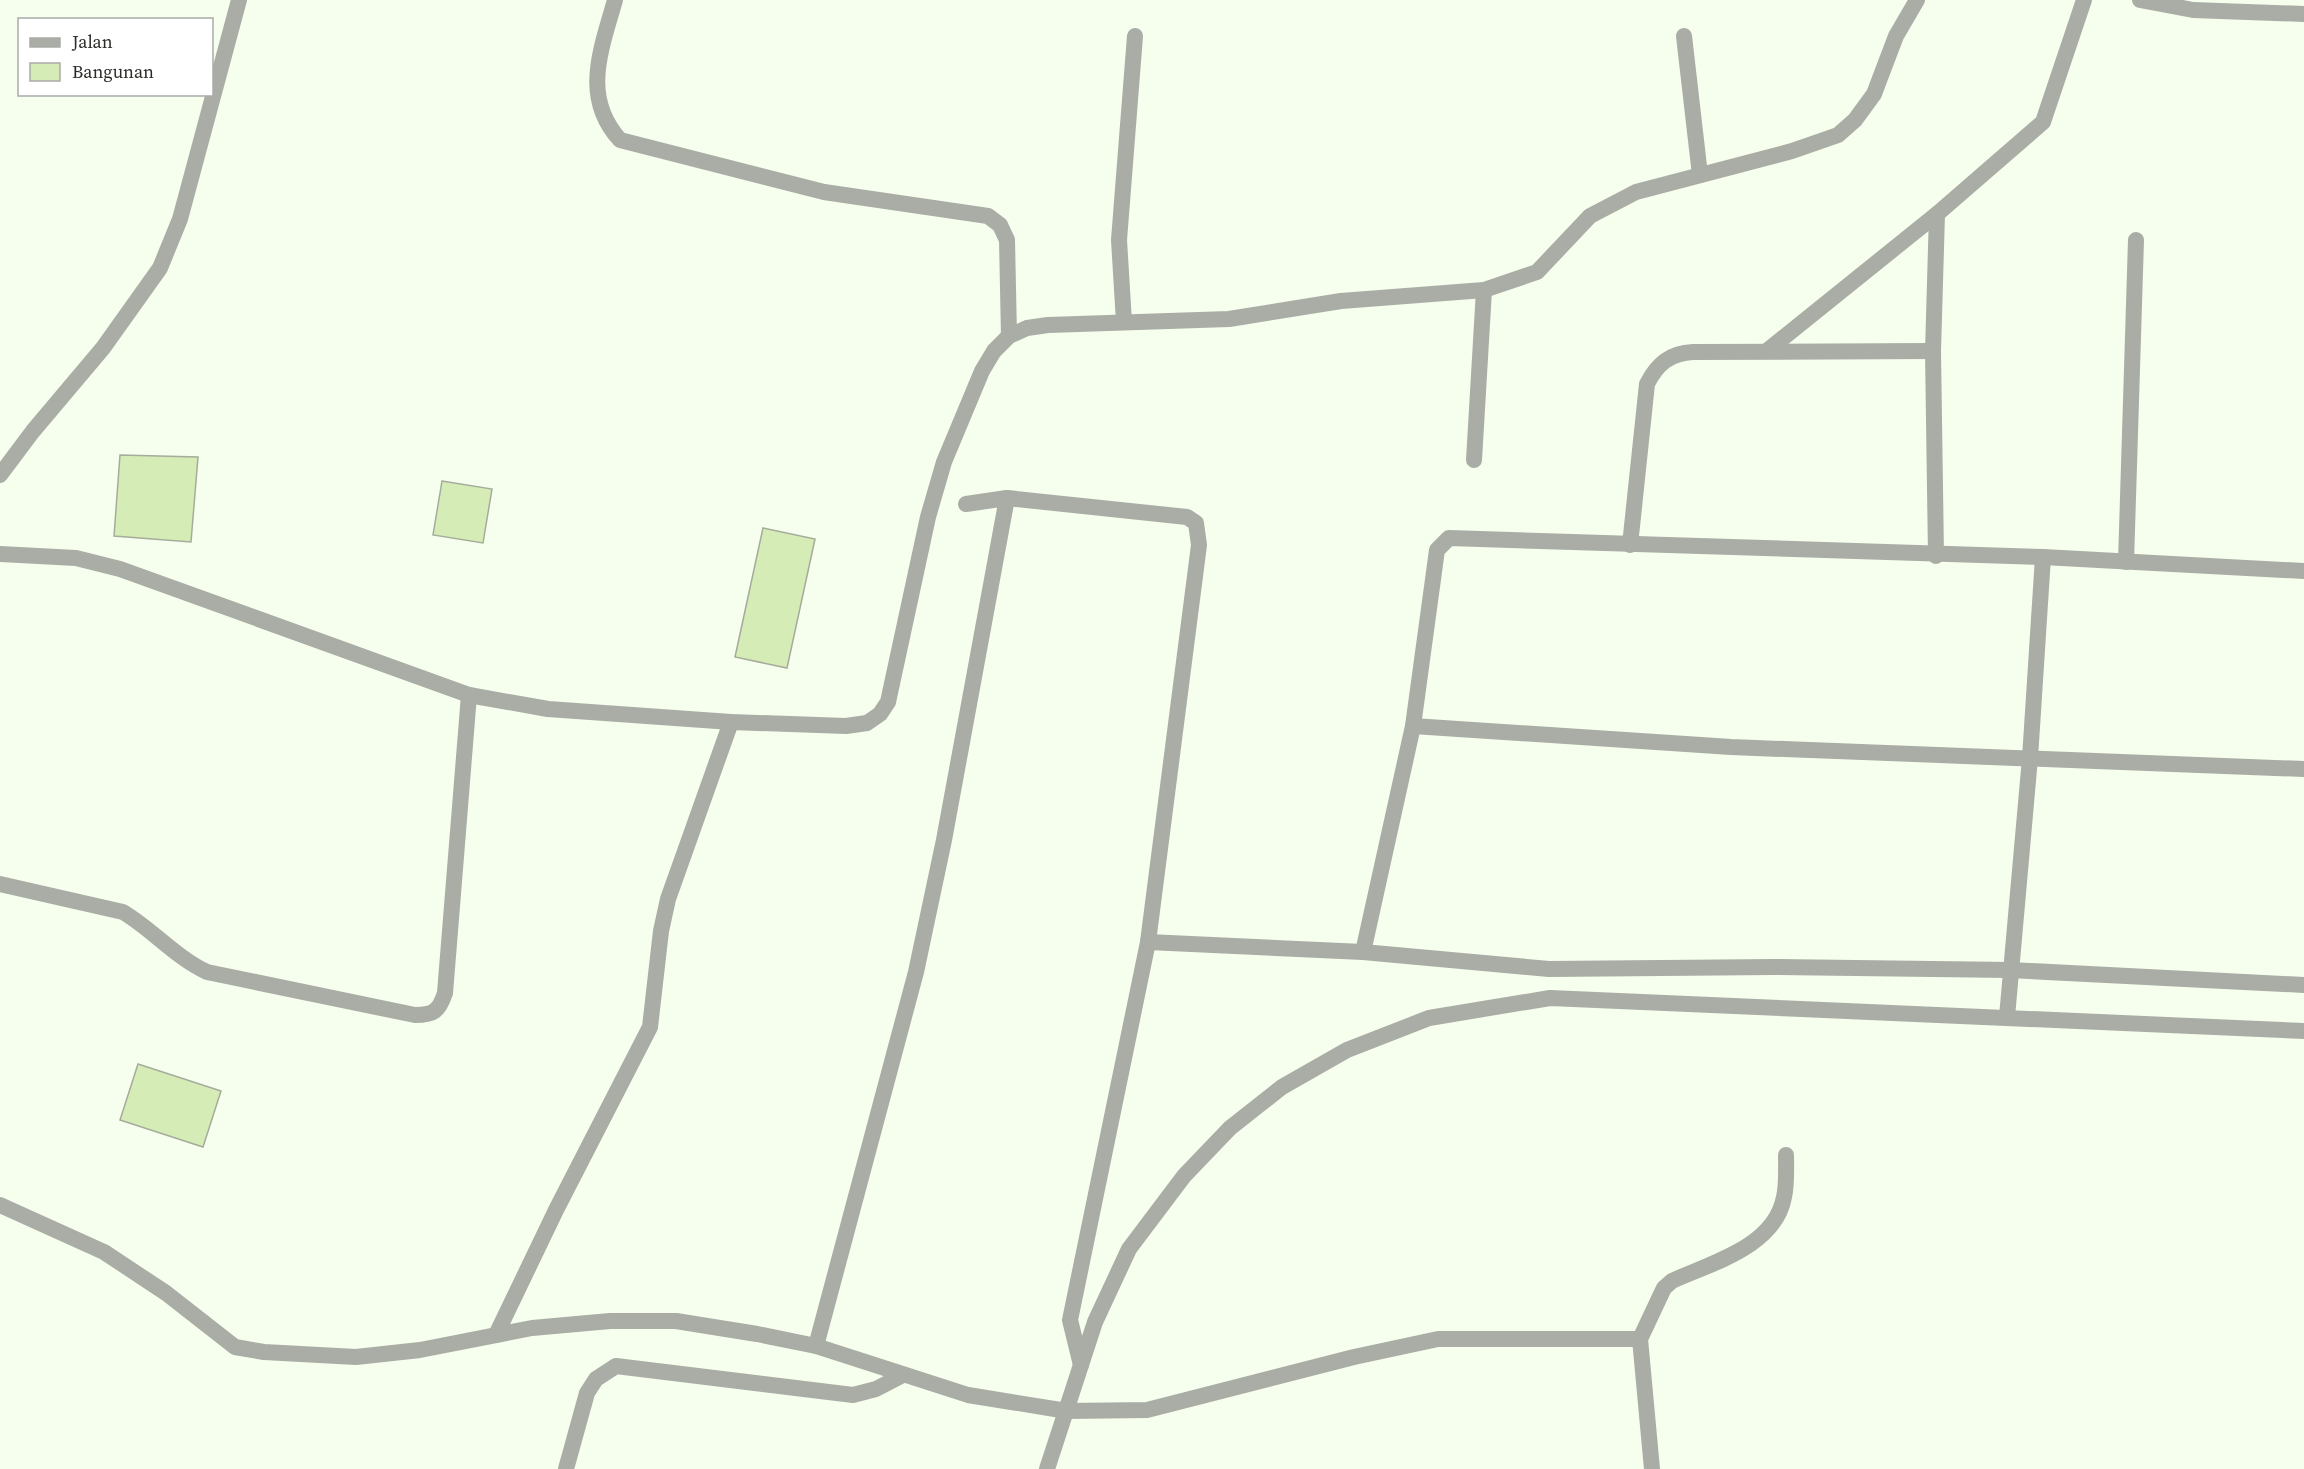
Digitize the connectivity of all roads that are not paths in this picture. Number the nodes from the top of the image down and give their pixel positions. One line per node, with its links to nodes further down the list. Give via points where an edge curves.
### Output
1 (239, 0): 18 (street, via 180,219 160,267 103,348)
2 (615, 0): 14 (street, via 596,72 599,108 620,140 824,192 988,216 1000,225 1007,240)
3 (1917, 0): 9 (street, via 1896,36 1874,94 1838,135)
4 (2084, 0): 10 (street, via 2043,122)
5 (2140, 0): 6 (street, via 2193,10)
6 (2304, 14)
7 (1135, 36): 13 (street, via 1119,240)
8 (1684, 36): 9 (street)
9 (1700, 176): 12 (street, via 1636,192 1599,211 1537,272)
10 (1937, 214): 15 (street); 16 (street)
11 (2136, 240): 25 (street)
12 (1484, 290): 13 (street, via 1341,301 1229,320); 17 (street)
13 (1124, 322): 14 (street, via 1048,325)
14 (1009, 336): 28 (street, via 982,371 944,462 928,517 888,702 880,714 867,723 846,726)
15 (1768, 350): 16 (street); 21 (street, via 1680,352 1654,370 1647,384)
16 (1933, 351): 23 (street)
17 (1474, 460)
18 (0, 475)
19 (1007, 498): 20 (street); 33 (street, via 1187,517 1196,523 1198,545); 45 (street, via 916,972)
20 (966, 504)
21 (1630, 545): 23 (street); 29 (street, via 1454,537 1441,543)
22 (0, 554): 27 (street, via 76,558 120,569)
23 (1936, 556): 24 (street)
24 (2043, 557): 25 (street); 30 (street)
25 (2126, 562): 26 (street)
26 (2304, 571)
27 (469, 695): 28 (street, via 548,709); 32 (street, via 446,993 440,1008 431,1015 415,1015 207,972 186,962 123,912)
28 (731, 722): 43 (street, via 668,899 650,1027)
29 (1413, 726): 30 (street, via 1731,747); 34 (street)
30 (2030, 758): 31 (street); 36 (street)
31 (2304, 769)
32 (0, 884)
33 (1148, 942): 34 (street); 46 (street, via 1070,1320)
34 (1363, 952): 35 (street)
35 (1549, 969): 36 (street); 38 (street)
36 (2010, 970): 37 (street); 39 (street)
37 (2304, 985)
38 (1550, 998): 39 (street); 46 (street, via 1429,1018 1347,1050 1282,1087 1230,1128 1156,1210 1129,1249 1095,1322)
39 (2007, 1017): 40 (street)
40 (2304, 1031)
41 (1786, 1155): 44 (street, via 1785,1197 1767,1231 1750,1245 1672,1281 1664,1288)
42 (0, 1205): 43 (street, via 104,1252 166,1293 235,1347 356,1357 420,1350)
43 (496, 1335): 45 (street, via 532,1328 676,1321)
44 (1640, 1339): 48 (street, via 1438,1339 1147,1410); 51 (street)
45 (816, 1346): 47 (street)
46 (1081, 1366): 48 (street)
47 (901, 1376): 48 (street, via 968,1395); 49 (street, via 853,1395 616,1366 596,1379 587,1393)
48 (1067, 1411): 50 (street)
49 (567, 1469)
50 (1047, 1469)
51 (1652, 1469)

